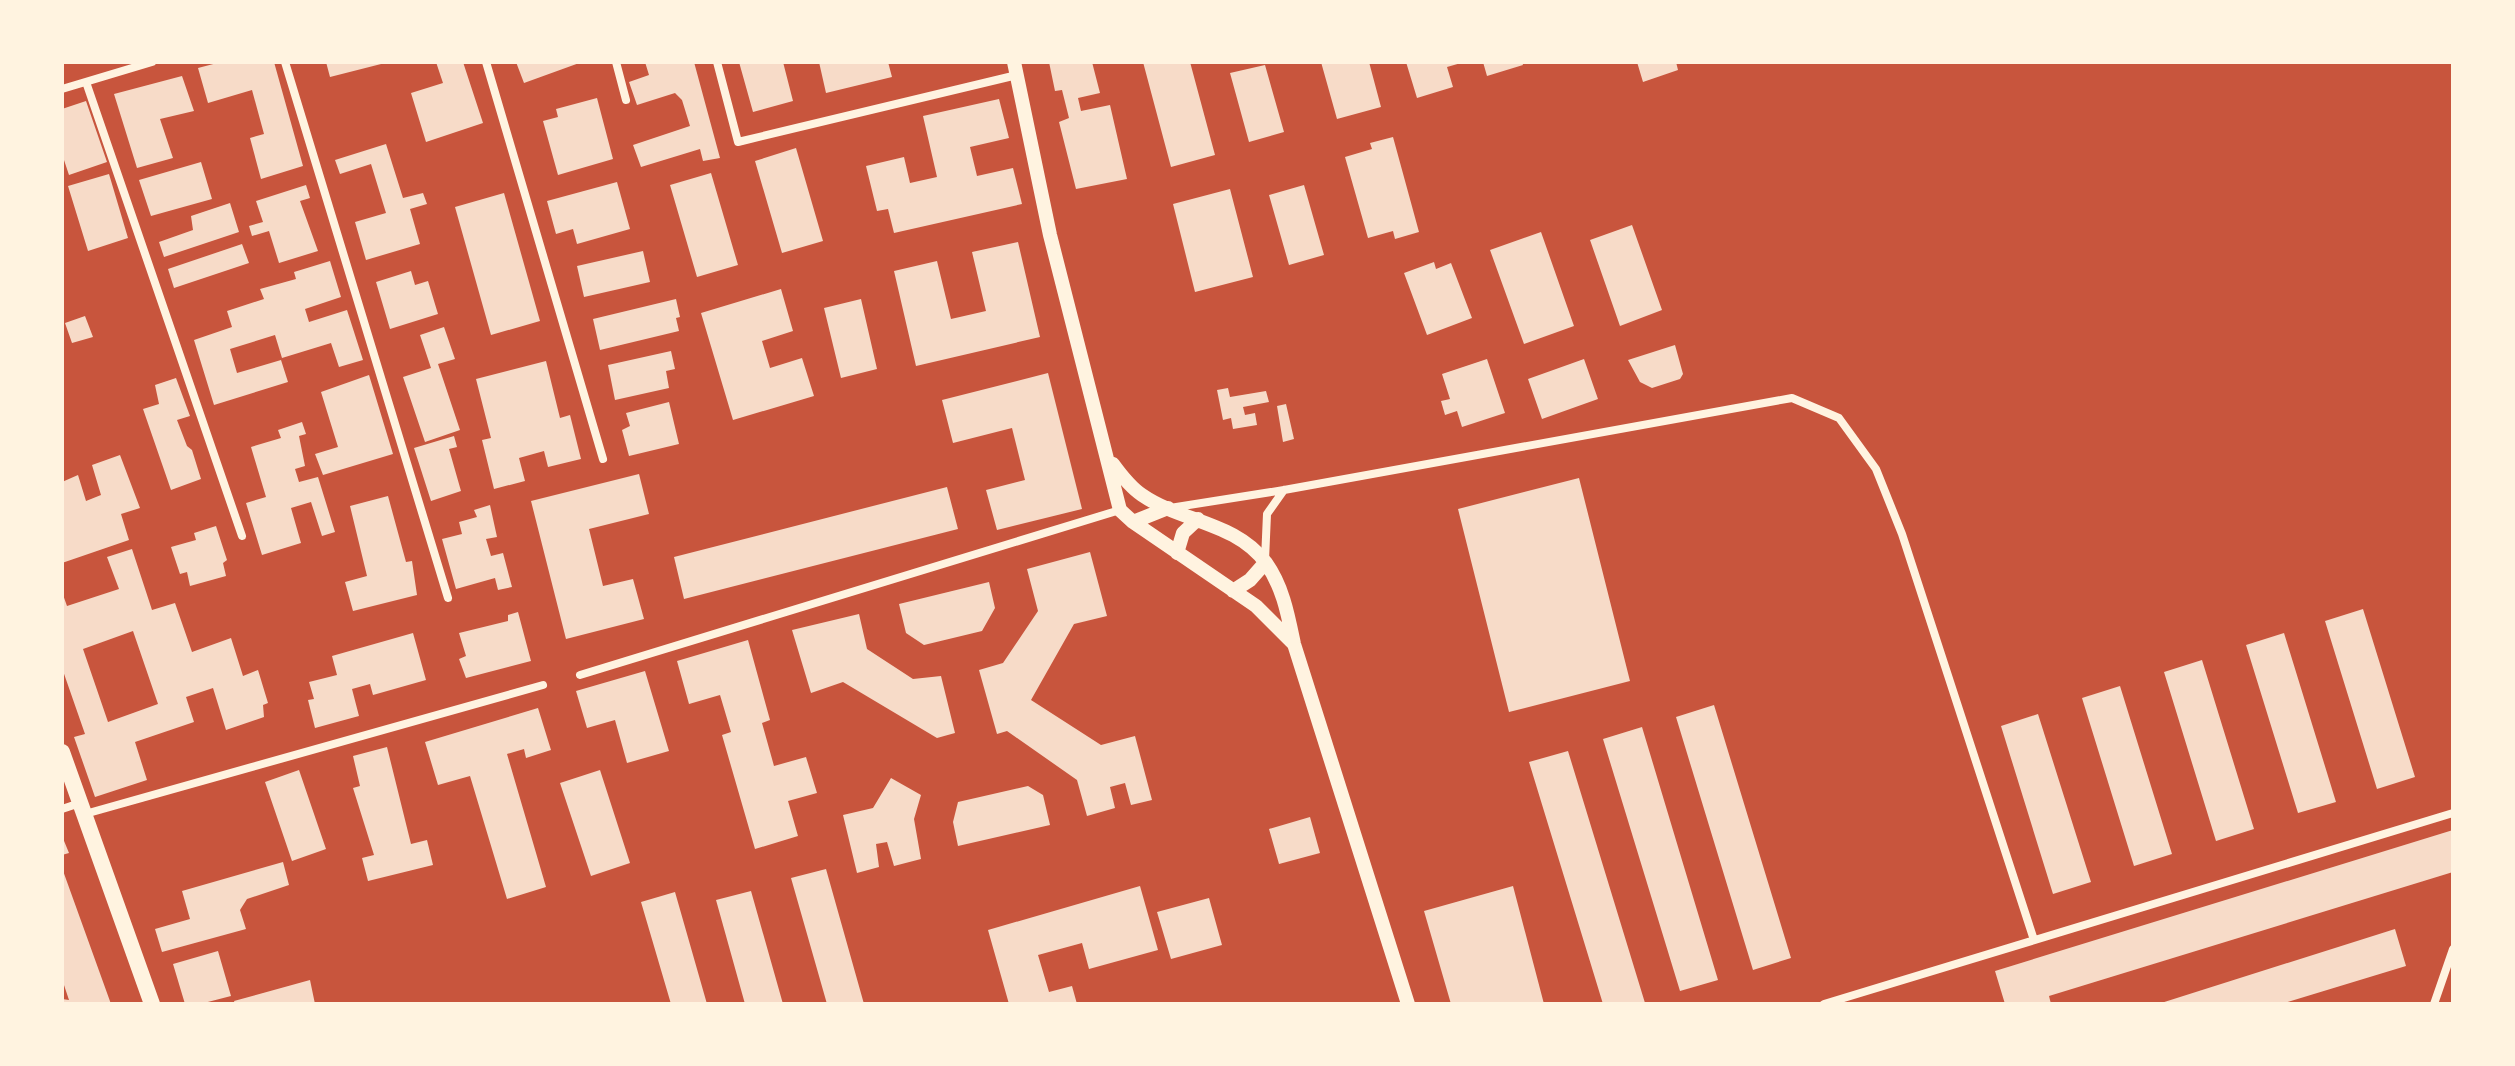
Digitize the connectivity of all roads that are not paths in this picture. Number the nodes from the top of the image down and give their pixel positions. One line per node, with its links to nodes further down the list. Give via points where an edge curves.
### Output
1 (152, 62): 7 (street)
2 (285, 62): 21 (street)
3 (486, 62): 11 (street)
4 (616, 62): 9 (street)
5 (717, 62): 6 (street, via 738,142)
6 (1016, 69): 10 (street, via 1050,235)
7 (86, 82): 8 (street); 17 (street)
8 (62, 89)
9 (626, 100)
10 (1108, 457): 13 (street, via 1142,495); 14 (street)
11 (603, 459)
12 (1284, 490): 13 (street); 19 (street, via 1267,514); 29 (street, via 1792,398 1839,418 1876,469 1902,534)
13 (1168, 508): 15 (street); 16 (street)
14 (1120, 510): 16 (street); 23 (street)
15 (1198, 519): 18 (street, via 1183,533); 19 (street, via 1253,549)
16 (1133, 522): 18 (street)
17 (242, 536)
18 (1177, 553): 20 (street)
19 (1265, 563): 20 (street); 22 (street, via 1287,607)
20 (1233, 591): 22 (street)
21 (448, 598)
22 (1294, 644): 32 (street)
23 (580, 675)
24 (543, 685): 27 (street)
25 (62, 752): 27 (main road)
26 (62, 809): 27 (street)
27 (82, 809): 31 (main road)
28 (2453, 813): 29 (street)
29 (2034, 940): 33 (street)
30 (2453, 949): 34 (street)
31 (152, 1004)
32 (1408, 1004)
33 (1824, 1004)
34 (2434, 1004)

